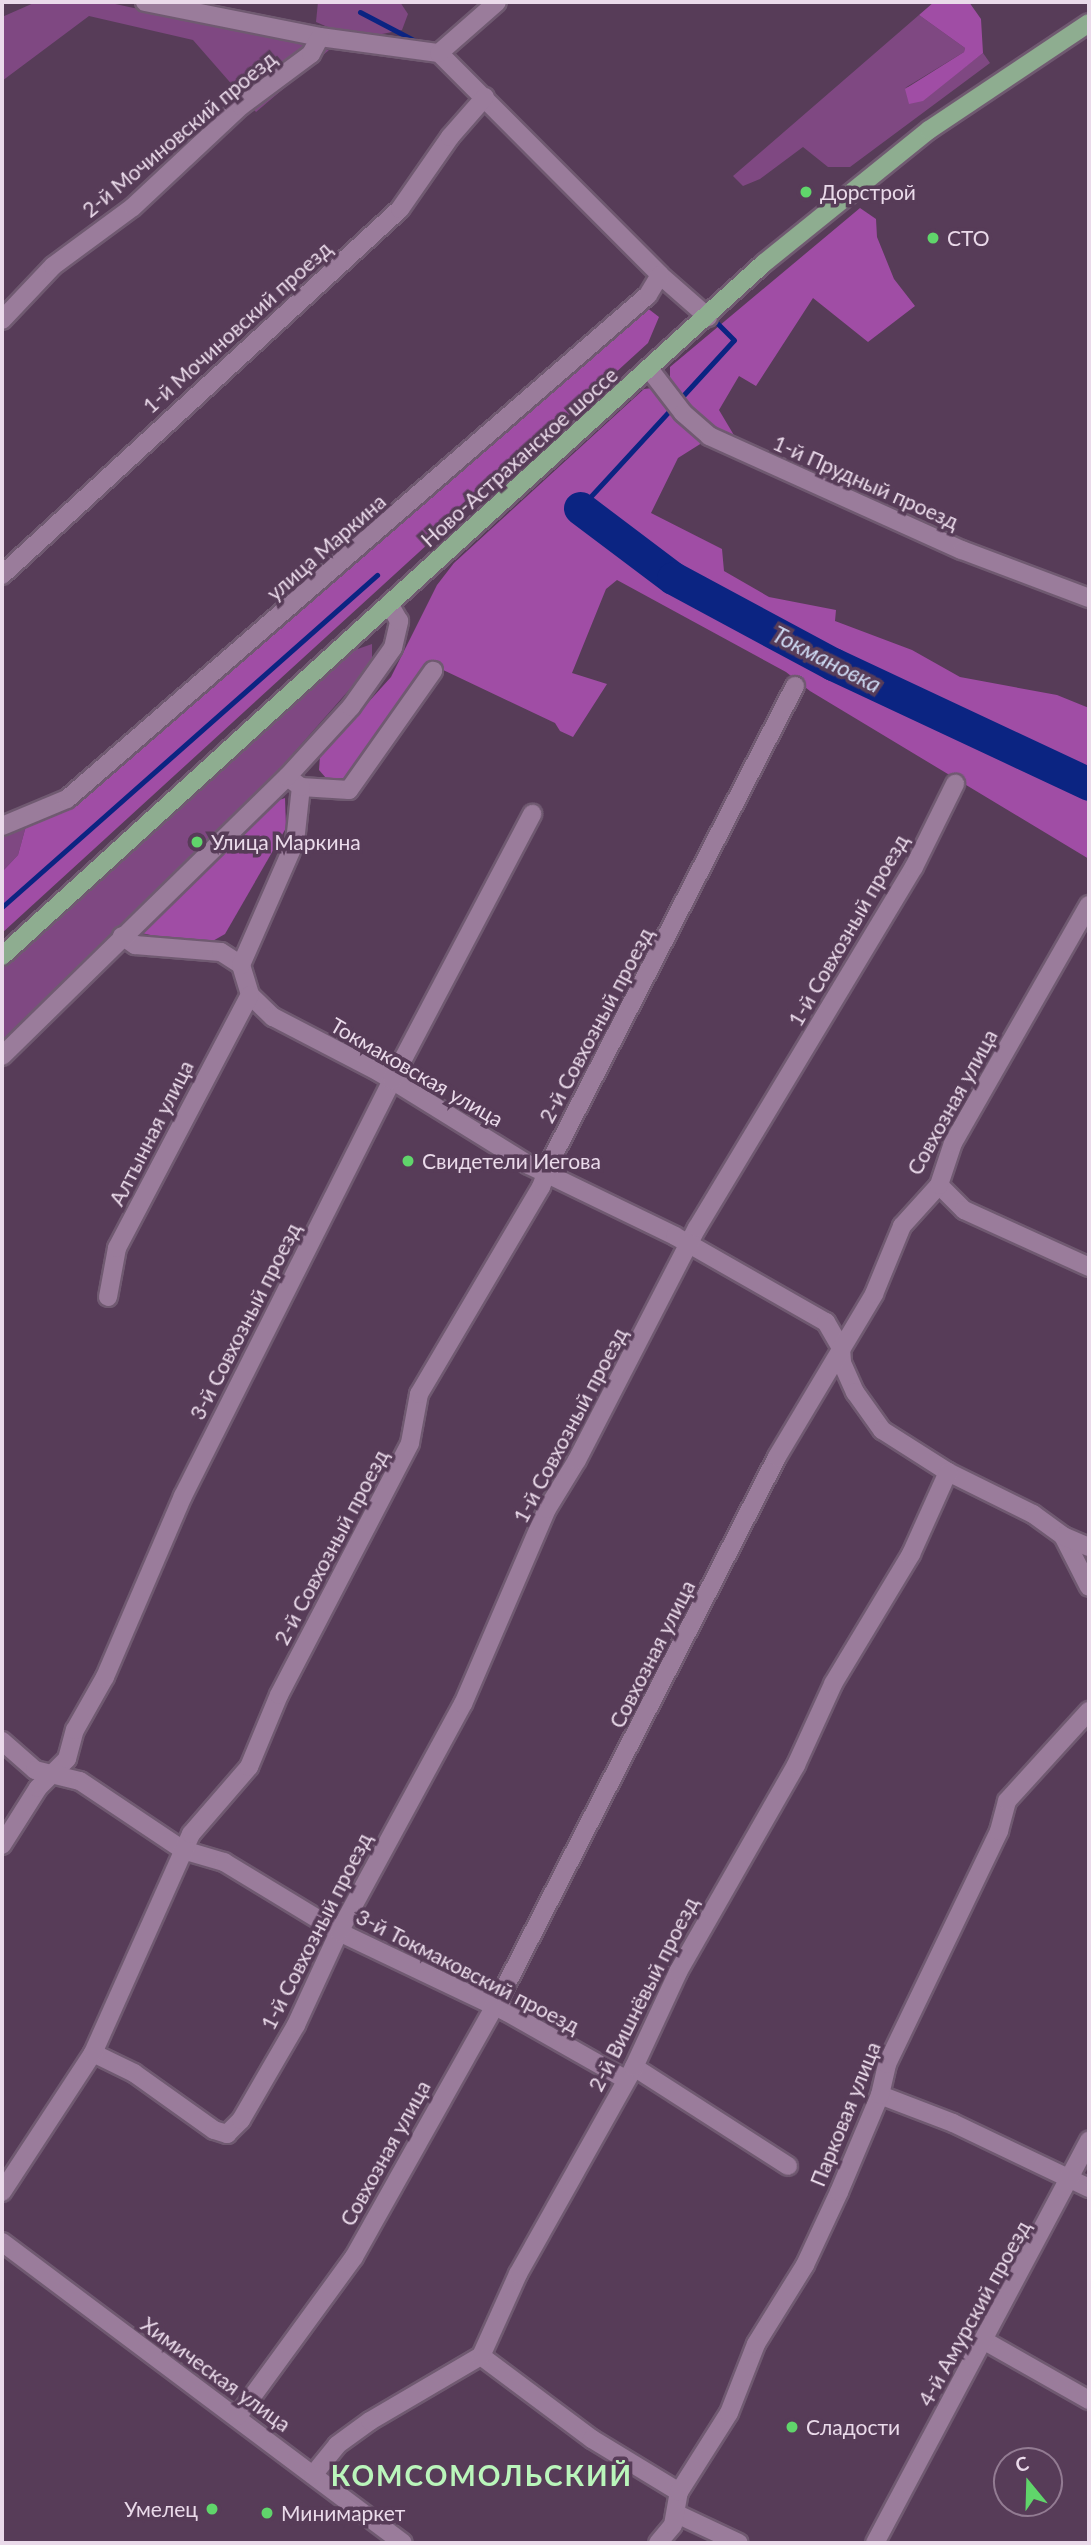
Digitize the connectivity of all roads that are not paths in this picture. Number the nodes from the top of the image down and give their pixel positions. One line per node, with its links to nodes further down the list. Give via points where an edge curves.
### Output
1 (496, 2): 5 (street)
2 (152, 3): 4 (street)
3 (1089, 23): 8 (main road, Ново-Астраханское шоссе, via 1015,70 866,178)
4 (320, 37): 5 (street); 9 (street, 2-й Мочиновский проезд, via 311,54 241,106 133,207 53,266)
5 (439, 53): 6 (street)
6 (485, 97): 7 (street); 11 (street, 1-й Мочиновский проезд, via 450,137 400,209)
7 (660, 275): 8 (street); 19 (street, улица Маркина, via 649,295 67,799)
8 (708, 317): 10 (main road, Ново-Астраханское шоссе)
9 (2, 320)
10 (650, 370): 12 (street, 1-й Прудный проезд, via 683,413 709,436 962,550); 13 (main road, Ново-Астраханское шоссе)
11 (2, 575)
12 (1089, 598)
13 (389, 604): 16 (street, via 399,621 393,648); 22 (main road, Ново-Астраханское шоссе)
14 (433, 671): 16 (street, via 349,790)
15 (794, 686): 27 (street, 2-й Совхозный проезд)
16 (294, 782): 21 (street); 23 (street, via 295,842)
17 (955, 784): 29 (street, 1-й Совхозный проезд, via 914,867)
18 (532, 814): 26 (street, 3-й Совхозный проезд)
19 (2, 826)
20 (1089, 905): 28 (street, Совхозная улица, via 953,1143)
21 (122, 936): 23 (street, via 135,945 221,952); 25 (street)
22 (2, 956)
23 (241, 965): 24 (street)
24 (250, 995): 26 (street, Токмаковская улица, via 273,1017); 31 (street, Алтынная улица, via 117,1248)
25 (2, 1056)
26 (392, 1080): 27 (street, Токмаковская улица); 39 (street, 3-й Совхозный проезд, via 183,1496 105,1677 75,1730 67,1759)
27 (545, 1173): 29 (street, Токмаковская улица); 41 (street, 2-й Совхозный проезд, via 419,1394 410,1443 279,1695 249,1767 191,1834)
28 (939, 1185): 30 (street, via 964,1210); 32 (street, Совхозная улица, via 902,1226 874,1294)
29 (689, 1243): 32 (street, Токмаковская улица, via 826,1322); 42 (street, 1-й Совхозный проезд, via 577,1460 547,1508 463,1704)
30 (1089, 1267)
31 (108, 1297)
32 (841, 1348): 33 (street, Токмаковская улица, via 842,1363 869,1415 882,1430); 43 (street, Совхозная улица, via 749,1510 672,1667)
33 (948, 1472): 34 (street, Токмаковская улица, via 1033,1514); 45 (street, 2-й Вишнёвый проезд, via 911,1554 833,1684 796,1765 678,1972)
34 (1063, 1535): 35 (street, Токмаковская улица); 36 (street)
35 (1089, 1547)
36 (1089, 1587)
37 (1089, 1711): 46 (street, Парковая улица, via 1035,1765 1007,1801 999,1831 887,2064)
38 (2, 1741): 39 (street, 3-й Токмаковский проезд)
39 (48, 1776): 40 (street, 3-й Совхозный проезд); 41 (street, 3-й Токмаковский проезд, via 80,1782)
40 (2, 1846)
41 (183, 1850): 42 (street, 3-й Токмаковский проезд, via 224,1862); 44 (street, 2-й Совхозный проезд, via 155,1923)
42 (339, 1932): 43 (street, 3-й Токмаковский проезд, via 456,1986); 44 (street, 1-й Совхозный проезд, via 296,2025 241,2120 227,2134 202,2123 134,2073)
43 (492, 2008): 45 (street, 3-й Токмаковский проезд); 56 (street, Совхозная улица, via 354,2257)
44 (93, 2053): 51 (street, 2-й Совхозный проезд)
45 (630, 2073): 48 (street, 3-й Токмаковский проезд); 54 (street, 2-й Вишнёвый проезд, via 518,2274)
46 (880, 2095): 49 (street, via 953,2123); 58 (street, Парковая улица, via 805,2265 756,2344 729,2413)
47 (1089, 2140): 49 (street, 4-й Амурский проезд)
48 (788, 2166)
49 (1070, 2180): 50 (street); 53 (street, 4-й Амурский проезд)
50 (1089, 2188)
51 (2, 2192)
52 (2, 2242): 56 (street, Химическая улица, via 136,2346)
53 (985, 2341): 55 (street); 63 (street, 4-й Амурский проезд)
54 (481, 2356): 57 (street, via 370,2421 337,2445); 58 (street, via 592,2439)
55 (1089, 2400)
56 (238, 2416): 57 (street, Химическая улица)
57 (313, 2475): 60 (street, Химическая улица)
58 (679, 2492): 59 (street, Парковая улица)
59 (677, 2514): 61 (street, Парковая улица); 62 (street)
60 (403, 2543)
61 (658, 2543)
62 (739, 2543)
63 (875, 2543)

